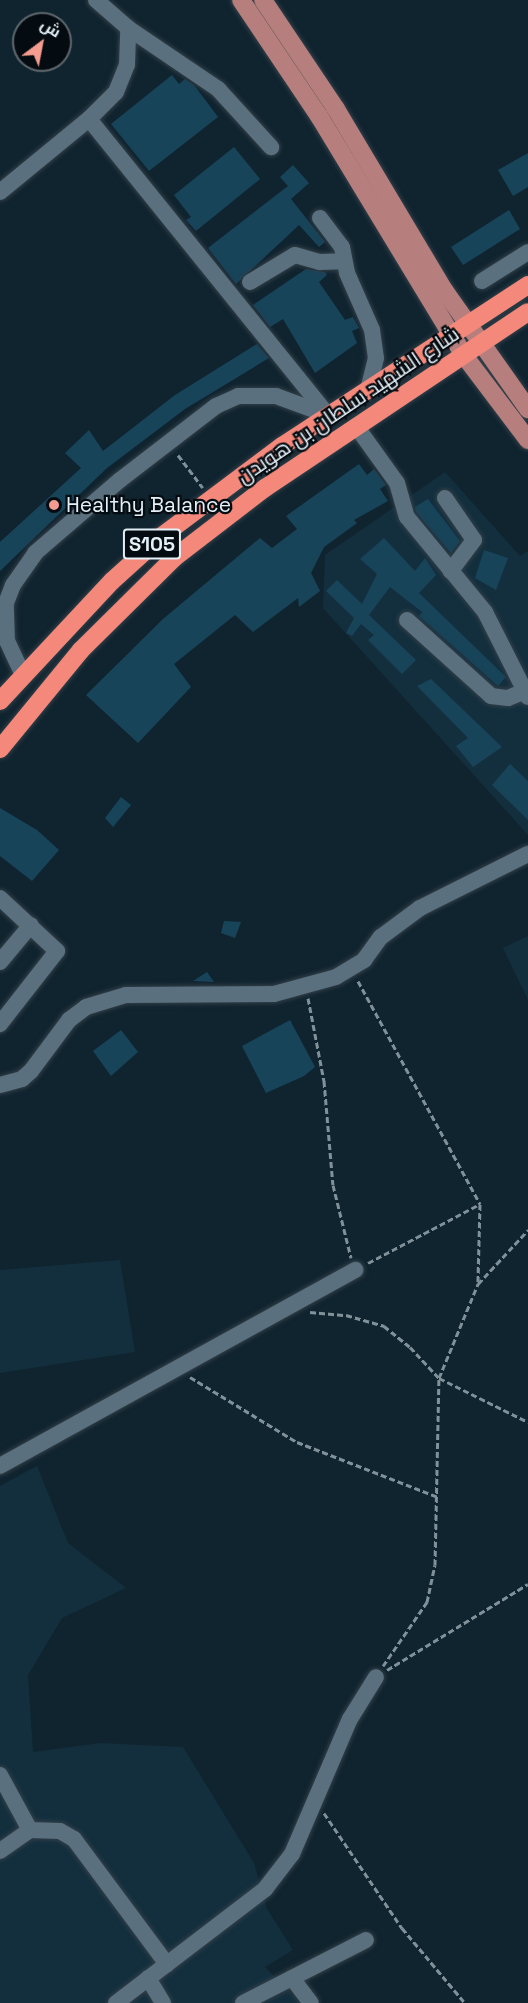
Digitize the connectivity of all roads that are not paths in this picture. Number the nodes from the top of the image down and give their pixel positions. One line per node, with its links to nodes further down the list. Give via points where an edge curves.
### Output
1 (96, 0): 4 (street)
2 (241, 0): 16 (main road, via 319,116)
3 (264, 0): 15 (main road)
4 (128, 28): 5 (street, via 123,79 107,103); 6 (street, via 218,89)
5 (89, 119): 7 (street); 21 (street)
6 (271, 147)
7 (0, 192)
8 (320, 218): 10 (street, via 340,243)
9 (528, 252): 11 (street)
10 (343, 261): 12 (street, via 320,262 295,255); 19 (street, via 375,342 376,363)
11 (482, 281)
12 (250, 282)
13 (528, 285): 15 (highway, شارع الشهيد سلطان بن هويدن / S105)
14 (528, 312): 17 (highway, شارع الشهيد سلطان بن هويدن / S105)
15 (468, 325): 16 (highway, شارع الشهيد سلطان بن هويدن / S105); 17 (main road)
16 (451, 336): 18 (main road); 19 (highway, شارع الشهيد سلطان بن هويدن / S105)
17 (480, 343): 18 (highway, شارع الشهيد سلطان بن هويدن / S105); 20 (main road)
18 (463, 354): 22 (highway, شارع الشهيد سلطان بن هويدن / S105); 23 (main road)
19 (369, 387): 21 (highway, شارع الشهيد سلطان بن هويدن / S105)
20 (528, 409)
21 (328, 415): 28 (highway, شارع الشهيد سلطان بن هويدن / S105, via 162,536 112,581); 28 (street, via 276,396 245,394 216,406 52,539 22,569 6,603 7,641)
22 (356, 426): 25 (street, via 397,483 407,517); 31 (highway, شارع الشهيد سلطان بن هويدن / S105, via 265,488 174,558 81,650)
23 (528, 440)
24 (445, 498): 25 (street, via 474,540)
25 (451, 571): 29 (street, via 485,612)
26 (407, 620): 29 (street, via 491,696)
27 (0, 663): 28 (street)
28 (23, 675): 30 (highway, شارع الشهيد سلطان بن هويدن / S105)
29 (526, 694)
30 (0, 701)
31 (0, 749)
32 (528, 854): 37 (street, via 420,909 381,937 364,960 336,977 274,994 162,993 105,999 69,1020 31,1071 21,1079)
33 (0, 898): 34 (street)
34 (31, 925): 35 (street); 36 (street, via 55,947 56,956)
35 (0, 962)
36 (0, 1024)
37 (0, 1085)
38 (355, 1270): 39 (street)
39 (0, 1466)
40 (376, 1677): 45 (street, via 350,1719 292,1854 265,1889)
41 (0, 1775): 42 (street)
42 (30, 1830): 43 (street); 45 (street, via 60,1831 74,1839)
43 (0, 1851)
44 (366, 1940): 47 (street)
45 (167, 1964): 46 (street)
46 (148, 1978): 48 (street); 49 (street)
47 (292, 1978): 50 (street); 51 (street)
48 (116, 2003)
49 (163, 2003)
50 (243, 2003)
51 (311, 2003)

